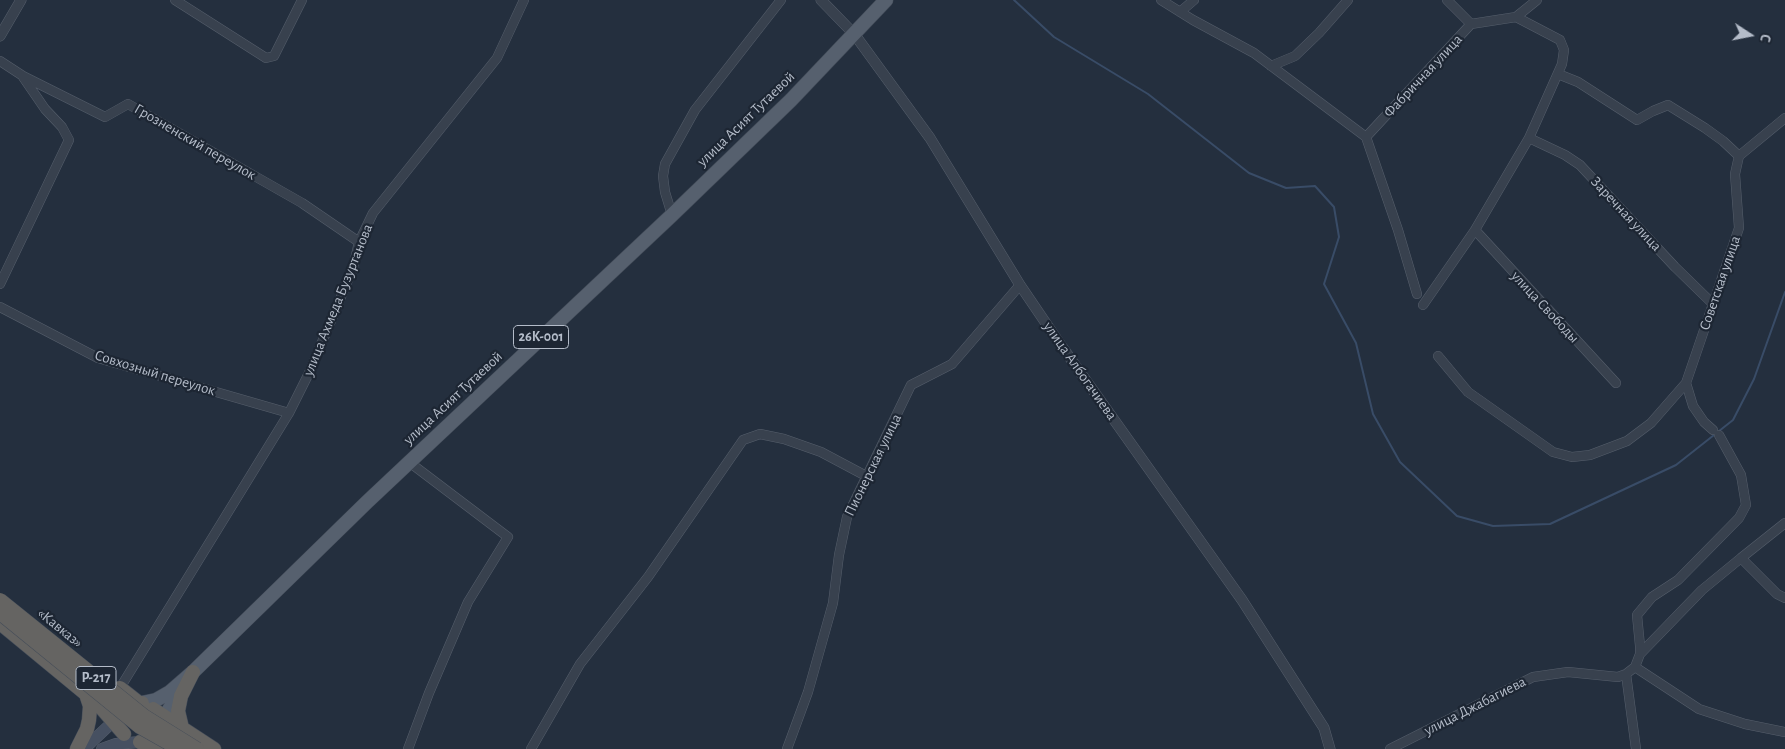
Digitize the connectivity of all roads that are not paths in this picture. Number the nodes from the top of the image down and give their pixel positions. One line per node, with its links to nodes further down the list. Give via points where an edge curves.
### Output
1 (22, 0): 17 (street)
2 (175, 0): 3 (street, via 266,58 274,56)
3 (302, 0)
4 (524, 0): 28 (street, улица Ахмеда Бузуртанова, via 497,58 373,213)
5 (781, 0): 26 (street, via 695,110 665,164 665,192)
6 (821, 0): 16 (street, улица Албогачиева)
7 (886, 0): 16 (main road, улица Асият Тутаевой / 26К-001)
8 (1162, 0): 13 (street)
9 (1194, 0): 13 (street)
10 (1348, 0): 19 (street, via 1294,56)
11 (1447, 0): 15 (street)
12 (1537, 0): 14 (street)
13 (1180, 12): 19 (street, via 1254,53)
14 (1516, 17): 15 (street, Фабричная улица); 20 (street, via 1561,41 1564,57)
15 (1471, 24): 23 (street, Фабричная улица)
16 (855, 34): 26 (main road, улица Асият Тутаевой / 26К-001); 30 (street, улица Албогачиева, via 930,138)
17 (0, 36)
18 (0, 60): 21 (street, Грозненский переулок)
19 (1271, 66): 23 (street)
20 (1558, 74): 24 (street); 25 (street, via 1578,82 1637,120 1668,105 1717,137)
21 (23, 76): 28 (street, Грозненский переулок, via 105,117 128,104 302,203); 29 (street, via 44,109 62,127 68,140)
22 (1785, 118): 25 (street)
23 (1366, 137): 31 (street)
24 (1530, 138): 27 (street); 32 (street, Заречная улица, via 1580,165)
25 (1739, 156): 32 (street, Советская улица, via 1735,174 1739,228)
26 (672, 215): 39 (main road, улица Асият Тутаевой / 26К-001)
27 (1475, 230): 33 (street); 36 (street, улица Свободы)
28 (359, 242): 38 (street, улица Ахмеда Бузуртанова, via 353,268)
29 (0, 284)
30 (1020, 285): 40 (street, Пионерская улица, via 952,364 911,385); 71 (street, улица Албогачиева, via 1242,600 1324,728)
31 (1417, 294)
32 (1713, 304): 37 (street, Советская улица)
33 (1423, 305)
34 (0, 307): 38 (street, Совхозный переулок, via 98,358)
35 (1438, 356): 37 (street, via 1468,392 1553,452 1572,457 1590,455 1628,441 1651,423)
36 (1616, 383)
37 (1686, 383): 48 (street, via 1693,406 1716,432 1741,475 1746,505 1739,518 1678,580 1652,597 1637,615)
38 (289, 413): 52 (street, улица Ахмеда Бузуртанова)
39 (409, 462): 50 (main road, улица Асият Тутаевой / 26К-001); 68 (street, via 508,537 468,602)
40 (868, 477): 69 (street, via 821,452 784,439 760,434 743,440 648,577 580,664); 70 (street, Пионерская улица, via 847,517 833,603 808,692)
41 (1785, 523): 42 (street)
42 (1741, 558): 44 (street); 48 (street, via 1702,590)
43 (0, 593): 52 (highway, «Кавказ» / Р-217)
44 (1785, 598)
45 (0, 600): 66 (highway, «Кавказ» / Р-217, bridge, via 144,716)
46 (0, 613): 65 (highway, «Кавказ» / Р-217, bridge, via 140,727)
47 (0, 623): 53 (highway)
48 (1640, 654): 49 (street)
49 (1635, 666): 51 (street); 58 (street, via 1699,709 1745,724)
50 (193, 672): 55 (main road); 55 (main road, улица Асият Тутаевой, via 156,700); 57 (highway, via 180,696 178,711)
51 (1626, 674): 72 (street, улица Джабагиева, via 1618,677 1568,672 1533,677); 73 (street)
52 (120, 688): 55 (highway, «Кавказ» / Р-217)
53 (86, 694): 56 (highway); 61 (highway, via 90,706 89,720)
54 (124, 710): 55 (main road, via 133,704); 56 (main road); 59 (main road, via 120,722)
55 (151, 711): 57 (highway, «Кавказ»); 60 (main road, via 152,738)
56 (112, 722): 59 (highway); 62 (main road)
57 (182, 728): 67 (highway, «Кавказ»)
58 (1785, 732)
59 (124, 734): 60 (main road)
60 (140, 742): 63 (main road); 64 (highway)
61 (77, 749)
62 (84, 749)
63 (102, 749)
64 (156, 749)
65 (179, 749)
66 (197, 749)
67 (214, 749)
68 (408, 749)
69 (531, 749)
70 (787, 749)
71 (1330, 749)
72 (1390, 749)
73 (1636, 749)

